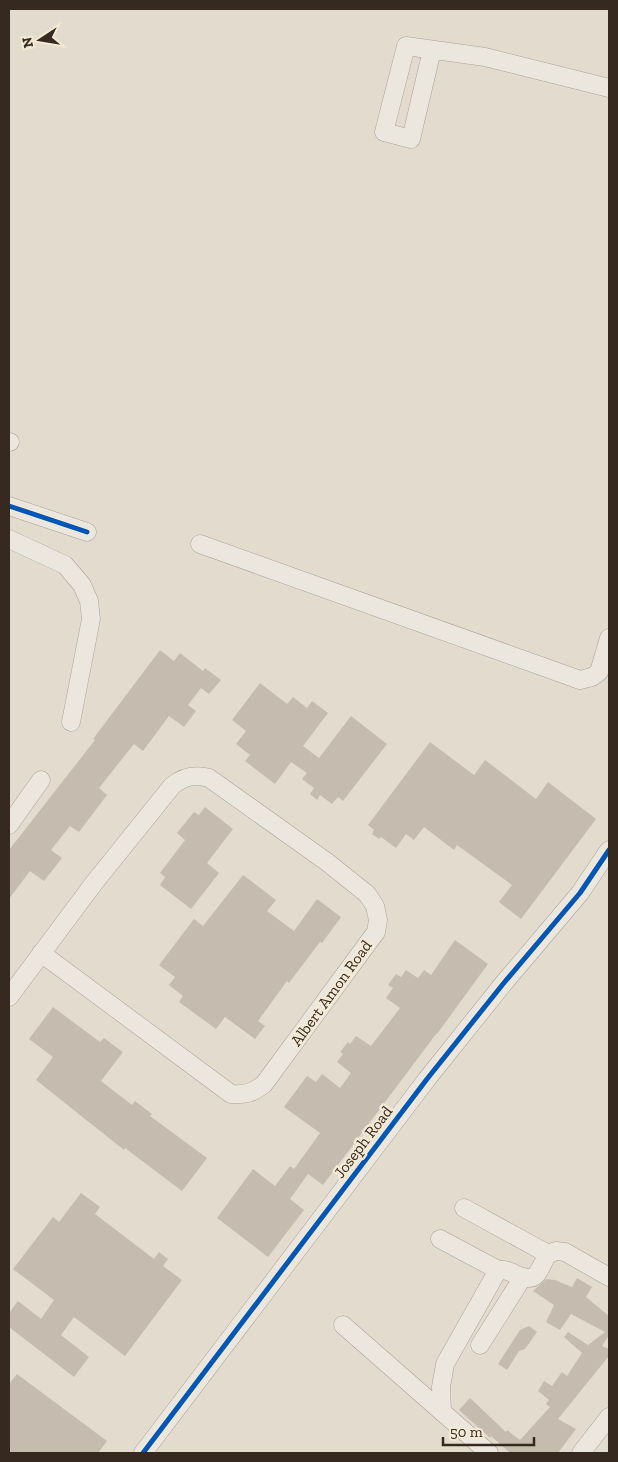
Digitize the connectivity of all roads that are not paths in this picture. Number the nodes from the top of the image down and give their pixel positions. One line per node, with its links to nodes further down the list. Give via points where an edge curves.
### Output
1 (432, 50): 1 (street, via 406,46 384,132 411,139); 2 (street, via 485,57)
2 (609, 88)
3 (9, 506): 4 (street)
4 (87, 532)
5 (9, 539): 8 (street, via 65,565 82,585 89,601 91,619)
6 (200, 544): 7 (street, via 580,680 599,672)
7 (609, 638)
8 (71, 722)
9 (41, 780): 10 (street)
10 (9, 825)
11 (609, 850): 24 (street, Joseph Road, via 580,893 427,1079)
12 (42, 953): 12 (street, Albert Amon Road, via 172,786 180,779 199,775 210,778 367,894 375,906 378,920 376,932 264,1084 243,1095 232,1094); 13 (street, Albert Amon Road)
13 (9, 997)
14 (464, 1208): 16 (street)
15 (440, 1239): 17 (street)
16 (548, 1254): 18 (street, via 536,1274 527,1278); 19 (street, via 565,1252)
17 (498, 1270): 18 (street); 22 (street, via 445,1364 441,1387)
18 (523, 1276): 21 (street)
19 (609, 1277)
20 (343, 1325): 22 (street)
21 (480, 1345)
22 (442, 1412): 25 (street)
23 (609, 1417): 26 (street)
24 (143, 1453)
25 (489, 1453)
26 (582, 1453)

